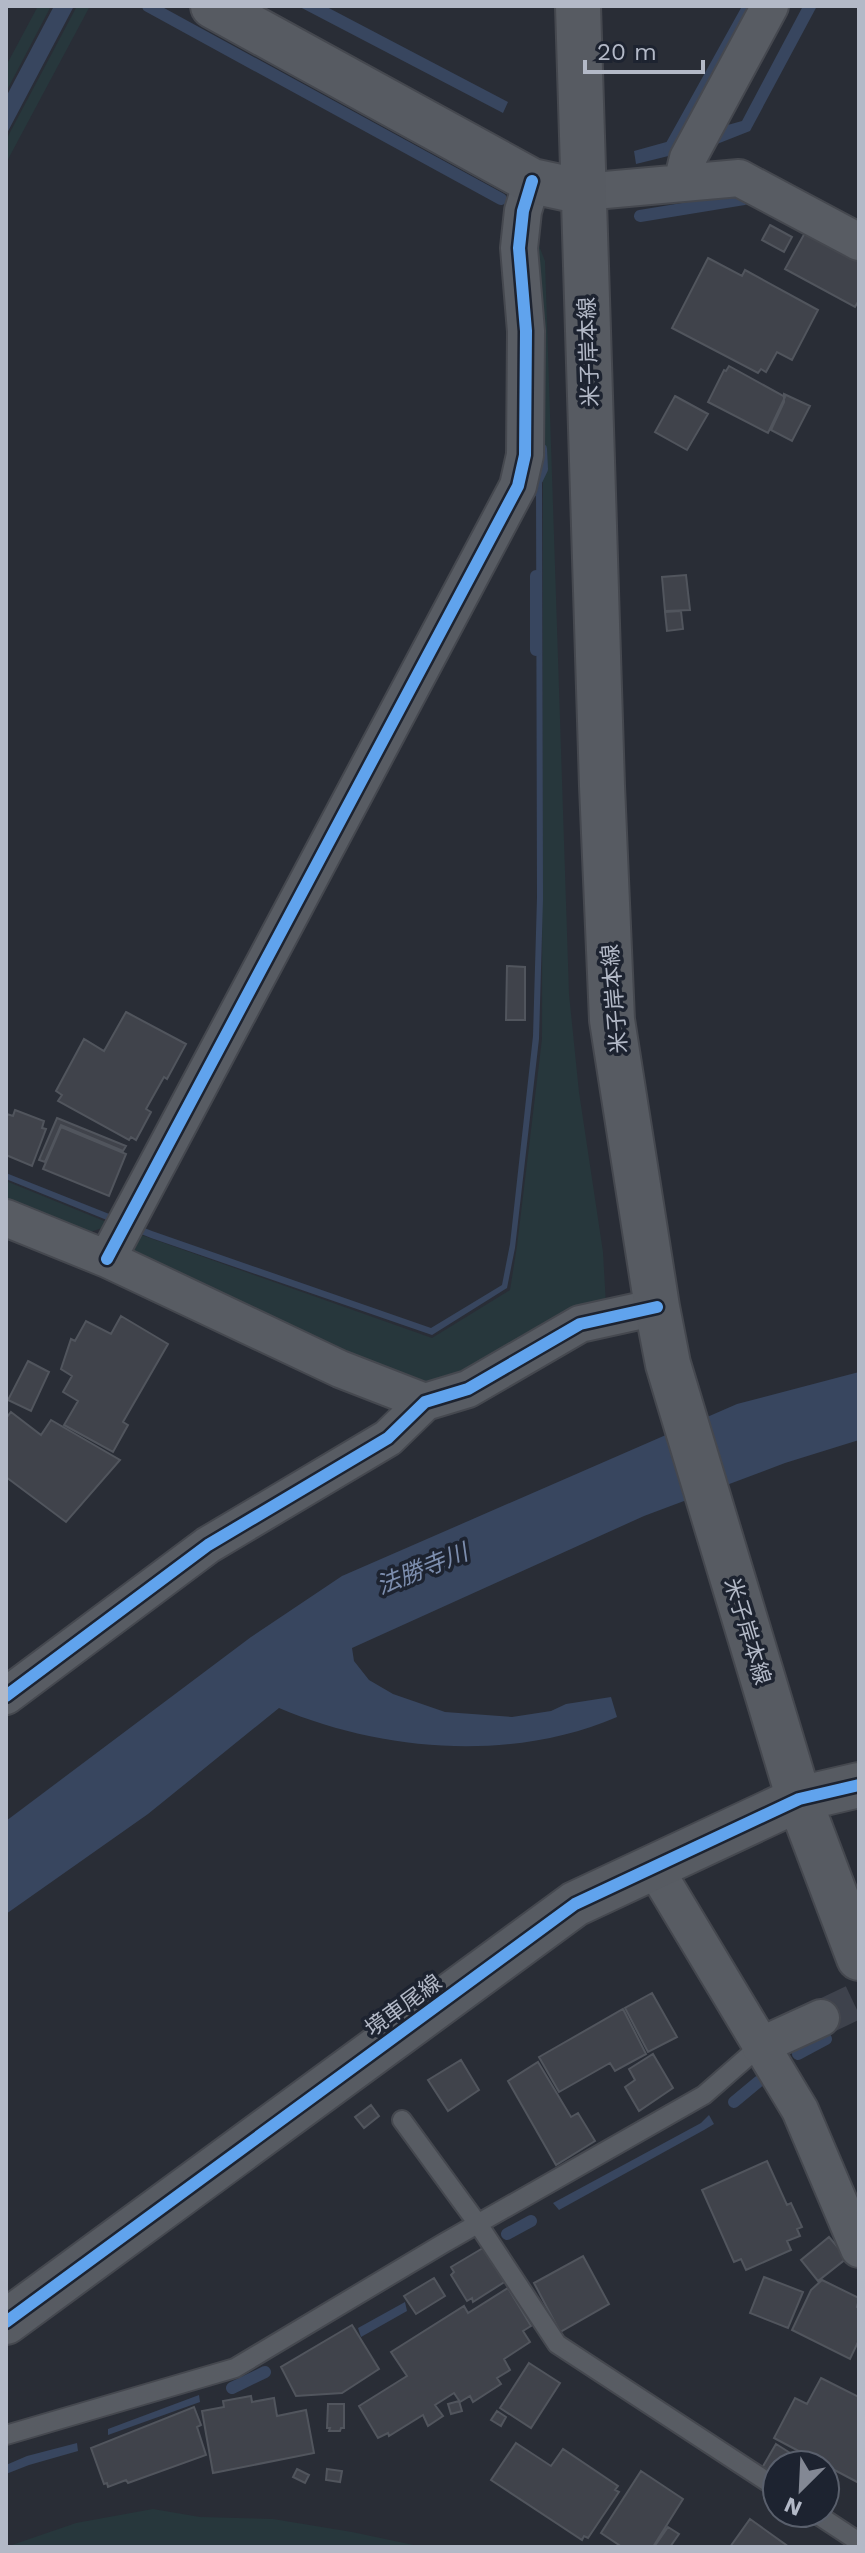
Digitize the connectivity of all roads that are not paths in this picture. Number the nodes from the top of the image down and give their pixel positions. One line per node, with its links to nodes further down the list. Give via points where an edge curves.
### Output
1 (213, 6): 5 (main road)
2 (578, 6): 6 (main road, 米子岸本線)
3 (770, 6): 4 (street)
4 (685, 170): 6 (street, via 648,188); 7 (street, via 739,178)
5 (532, 181): 6 (main road); 9 (street, via 519,248 526,346 525,455 518,486)
6 (583, 192): 10 (main road, 米子岸本線, via 612,1020)
7 (859, 242)
8 (6, 1218): 9 (street)
9 (118, 1236): 11 (street, via 340,1369)
10 (657, 1307): 11 (street, via 580,1324 468,1389); 14 (main road, 米子岸本線, via 668,1364)
11 (425, 1402): 12 (street, via 388,1438 208,1545)
12 (6, 1696)
13 (859, 1785): 14 (main road, 境車尾線)
14 (799, 1799): 15 (main road, 境車尾線); 16 (main road, 米子岸本線)
15 (654, 1867): 18 (street); 22 (main road, 境車尾線, via 575,1904)
16 (859, 1958)
17 (821, 2018): 18 (street)
18 (760, 2046): 20 (lane, via 704,2095); 21 (street, via 800,2110)
19 (402, 2120): 20 (lane)
20 (478, 2224): 23 (lane, via 235,2368); 24 (lane, via 557,2344)
21 (859, 2249)
22 (6, 2322)
23 (6, 2435)
24 (761, 2478)
25 (839, 2529): 26 (lane)
26 (859, 2542)

